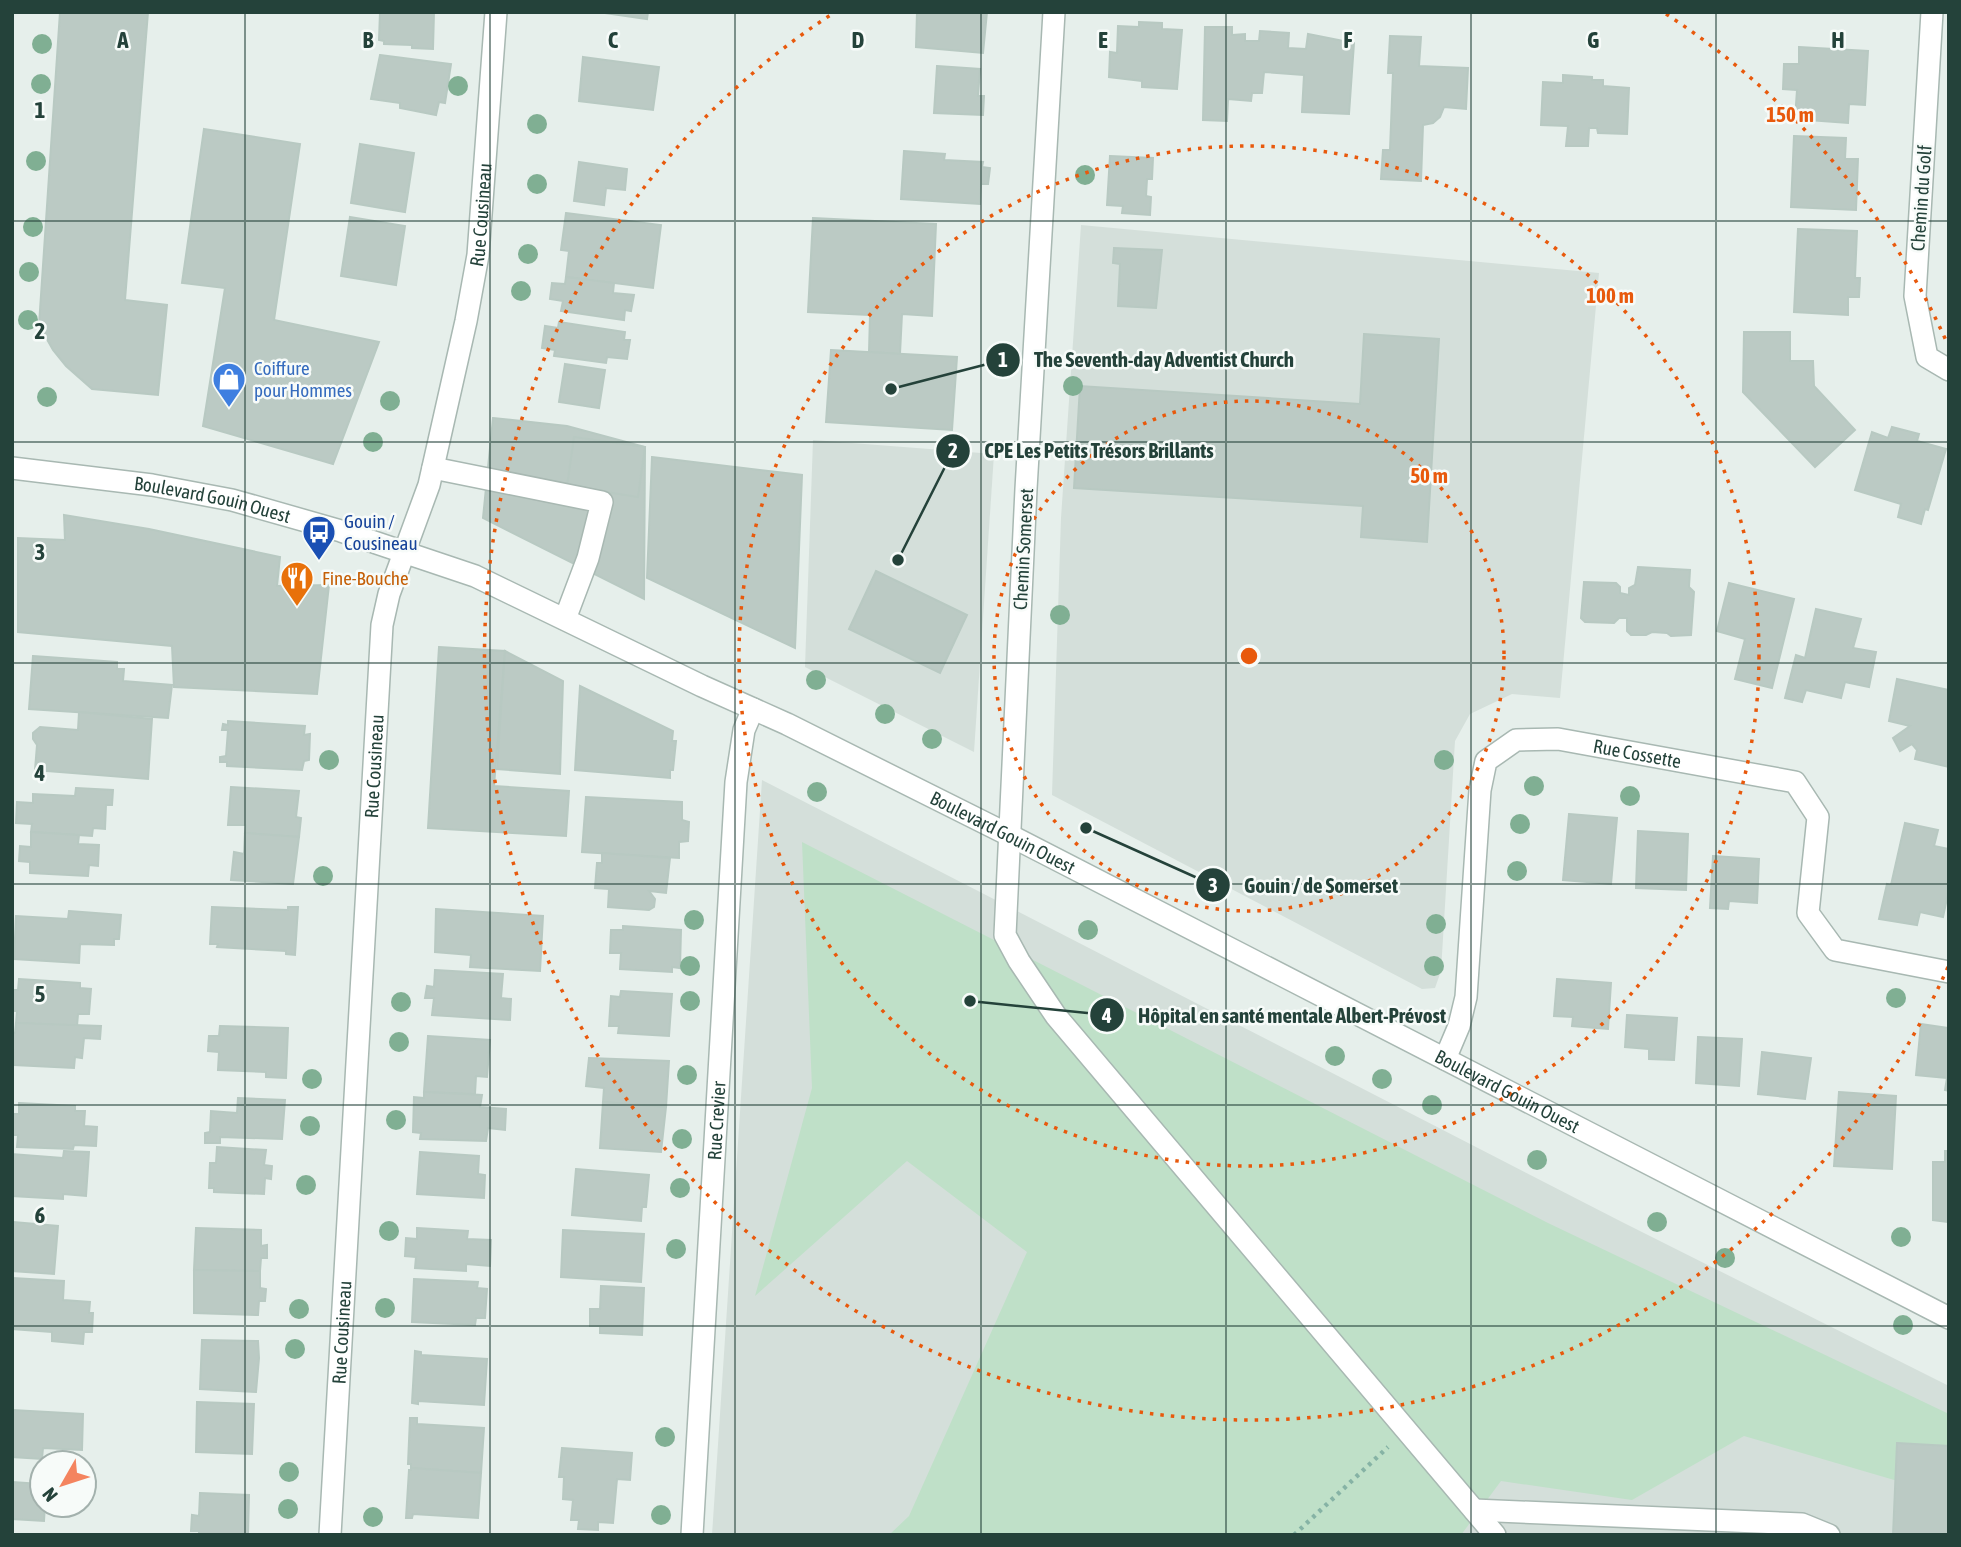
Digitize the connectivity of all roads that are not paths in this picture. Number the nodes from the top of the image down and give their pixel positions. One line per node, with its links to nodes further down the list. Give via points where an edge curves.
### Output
1 (496, 12): 6 (street, Rue Cousineau, via 478,255)
2 (1054, 12): 10 (street, Chemin Somerset)
3 (1932, 12): 4 (street, Chemin du Golf, via 1915,296 1927,357)
4 (1949, 370)
5 (12, 468): 7 (street, Boulevard Gouin Ouest, via 232,500)
6 (433, 468): 7 (street, Rue Cousineau); 8 (street, via 602,502 588,558)
7 (405, 552): 8 (street, Boulevard Gouin Ouest, via 475,576); 16 (street, Rue Cousineau, via 385,608 381,638)
8 (565, 619): 9 (street, Boulevard Gouin Ouest)
9 (752, 709): 10 (street, Boulevard Gouin Ouest); 17 (street, Rue Crevier, via 736,782)
10 (1009, 835): 12 (street, Boulevard Gouin Ouest); 14 (street, Chemin Somerset, via 1005,935 1056,1016)
11 (1949, 972): 12 (street, Rue Cossette, via 1835,950 1808,913 1818,817 1795,782 1558,739 1516,740 1486,761 1480,790 1466,997)
12 (1445, 1059): 13 (street, Boulevard Gouin Ouest)
13 (1949, 1318)
14 (1474, 1510): 15 (street); 18 (street, Chemin Somerset)
15 (1627, 1525): 19 (street, via 1802,1524)
16 (330, 1535)
17 (692, 1535)
18 (1495, 1535)
19 (1829, 1535)

